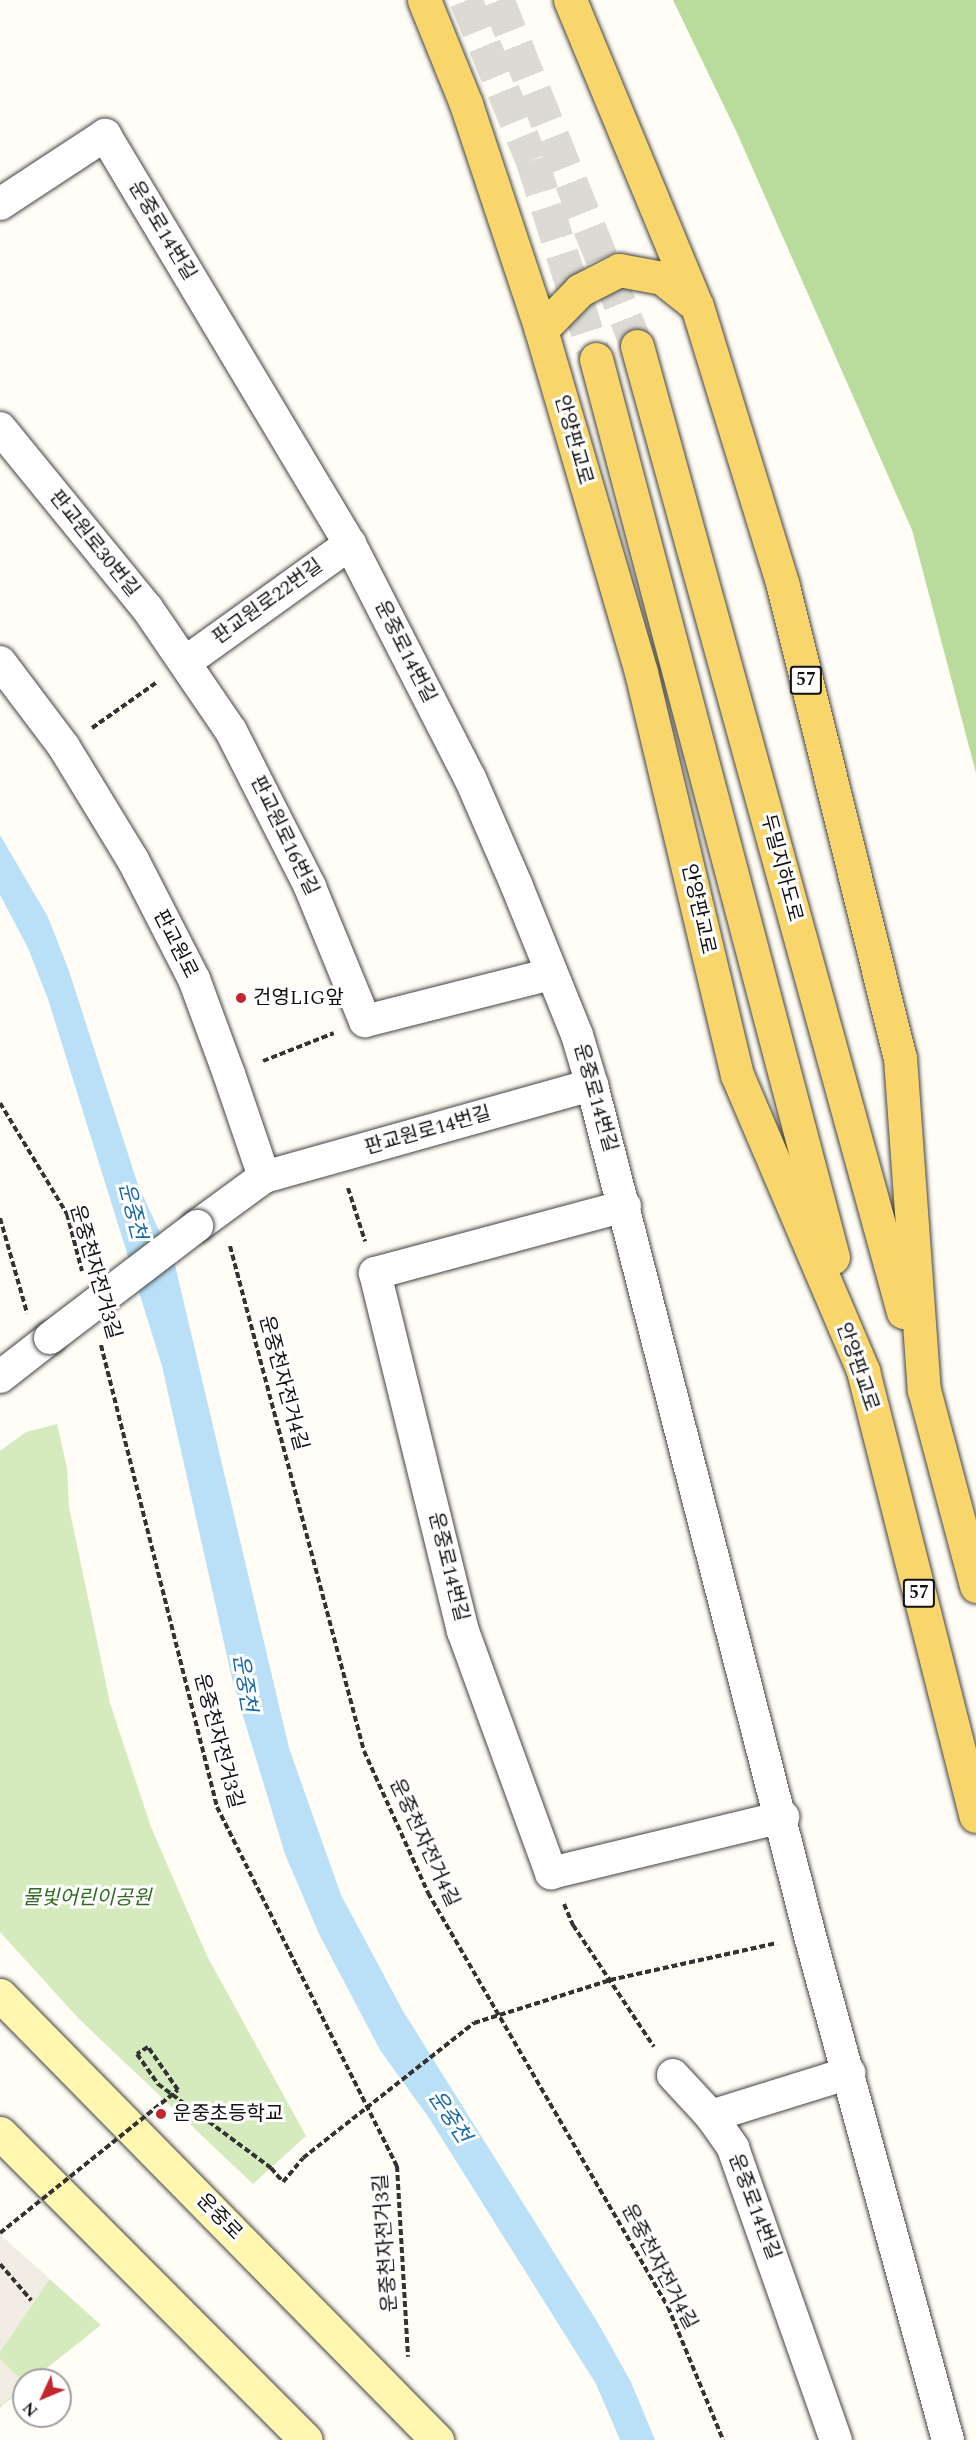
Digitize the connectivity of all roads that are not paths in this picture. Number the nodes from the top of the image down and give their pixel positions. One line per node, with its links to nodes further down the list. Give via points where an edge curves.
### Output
1 (424, 0): 5 (main road, 안양판교로 / 57, via 466,104)
2 (570, 0): 4 (main road, 57)
3 (0, 204): 9 (street, 운중로14번길, via 105,135)
4 (697, 306): 5 (main road, via 662,278 618,270 580,290); 18 (main road, 57, via 783,586 900,1058)
5 (541, 330): 16 (main road, 안양판교로 / 57, via 641,672 737,1075)
6 (637, 346): 18 (main road, 두밀지하도로 / 57)
7 (596, 359): 16 (main road, 57)
8 (0, 428): 10 (street, 판교원로30번길)
9 (350, 544): 10 (street, 판교원로22번길); 12 (street, 운중로14번길, via 470,778)
10 (187, 661): 12 (street, 판교원로16번길, via 270,803 365,1020)
11 (0, 662): 14 (street, 판교원로, via 64,747 133,860 194,979)
12 (551, 974): 13 (street, 운중로14번길, via 577,1035)
13 (592, 1085): 14 (street, 판교원로14번길); 15 (street, 운중로14번길)
14 (264, 1177): 17 (street, bridge)
15 (625, 1206): 21 (street, 운중로14번길); 21 (street, 운중로14번길, via 375,1273 464,1631 551,1873)
16 (863, 1371): 20 (main road, 안양판교로 / 57)
17 (0, 1377)
18 (924, 1390): 19 (main road, 57)
19 (976, 1586)
20 (976, 1815)
21 (783, 1817): 23 (street, 운중로14번길, via 810,1936)
22 (0, 1995): 28 (main road, 운중로)
23 (849, 2073): 25 (street); 30 (street, 운중로14번길)
24 (673, 2075): 25 (street, 운중로14번길)
25 (711, 2116): 29 (street, 운중로14번길, via 733,2148 750,2189)
26 (0, 2133): 27 (main road)
27 (306, 2440)
28 (437, 2440)
29 (837, 2440)
30 (948, 2440)

